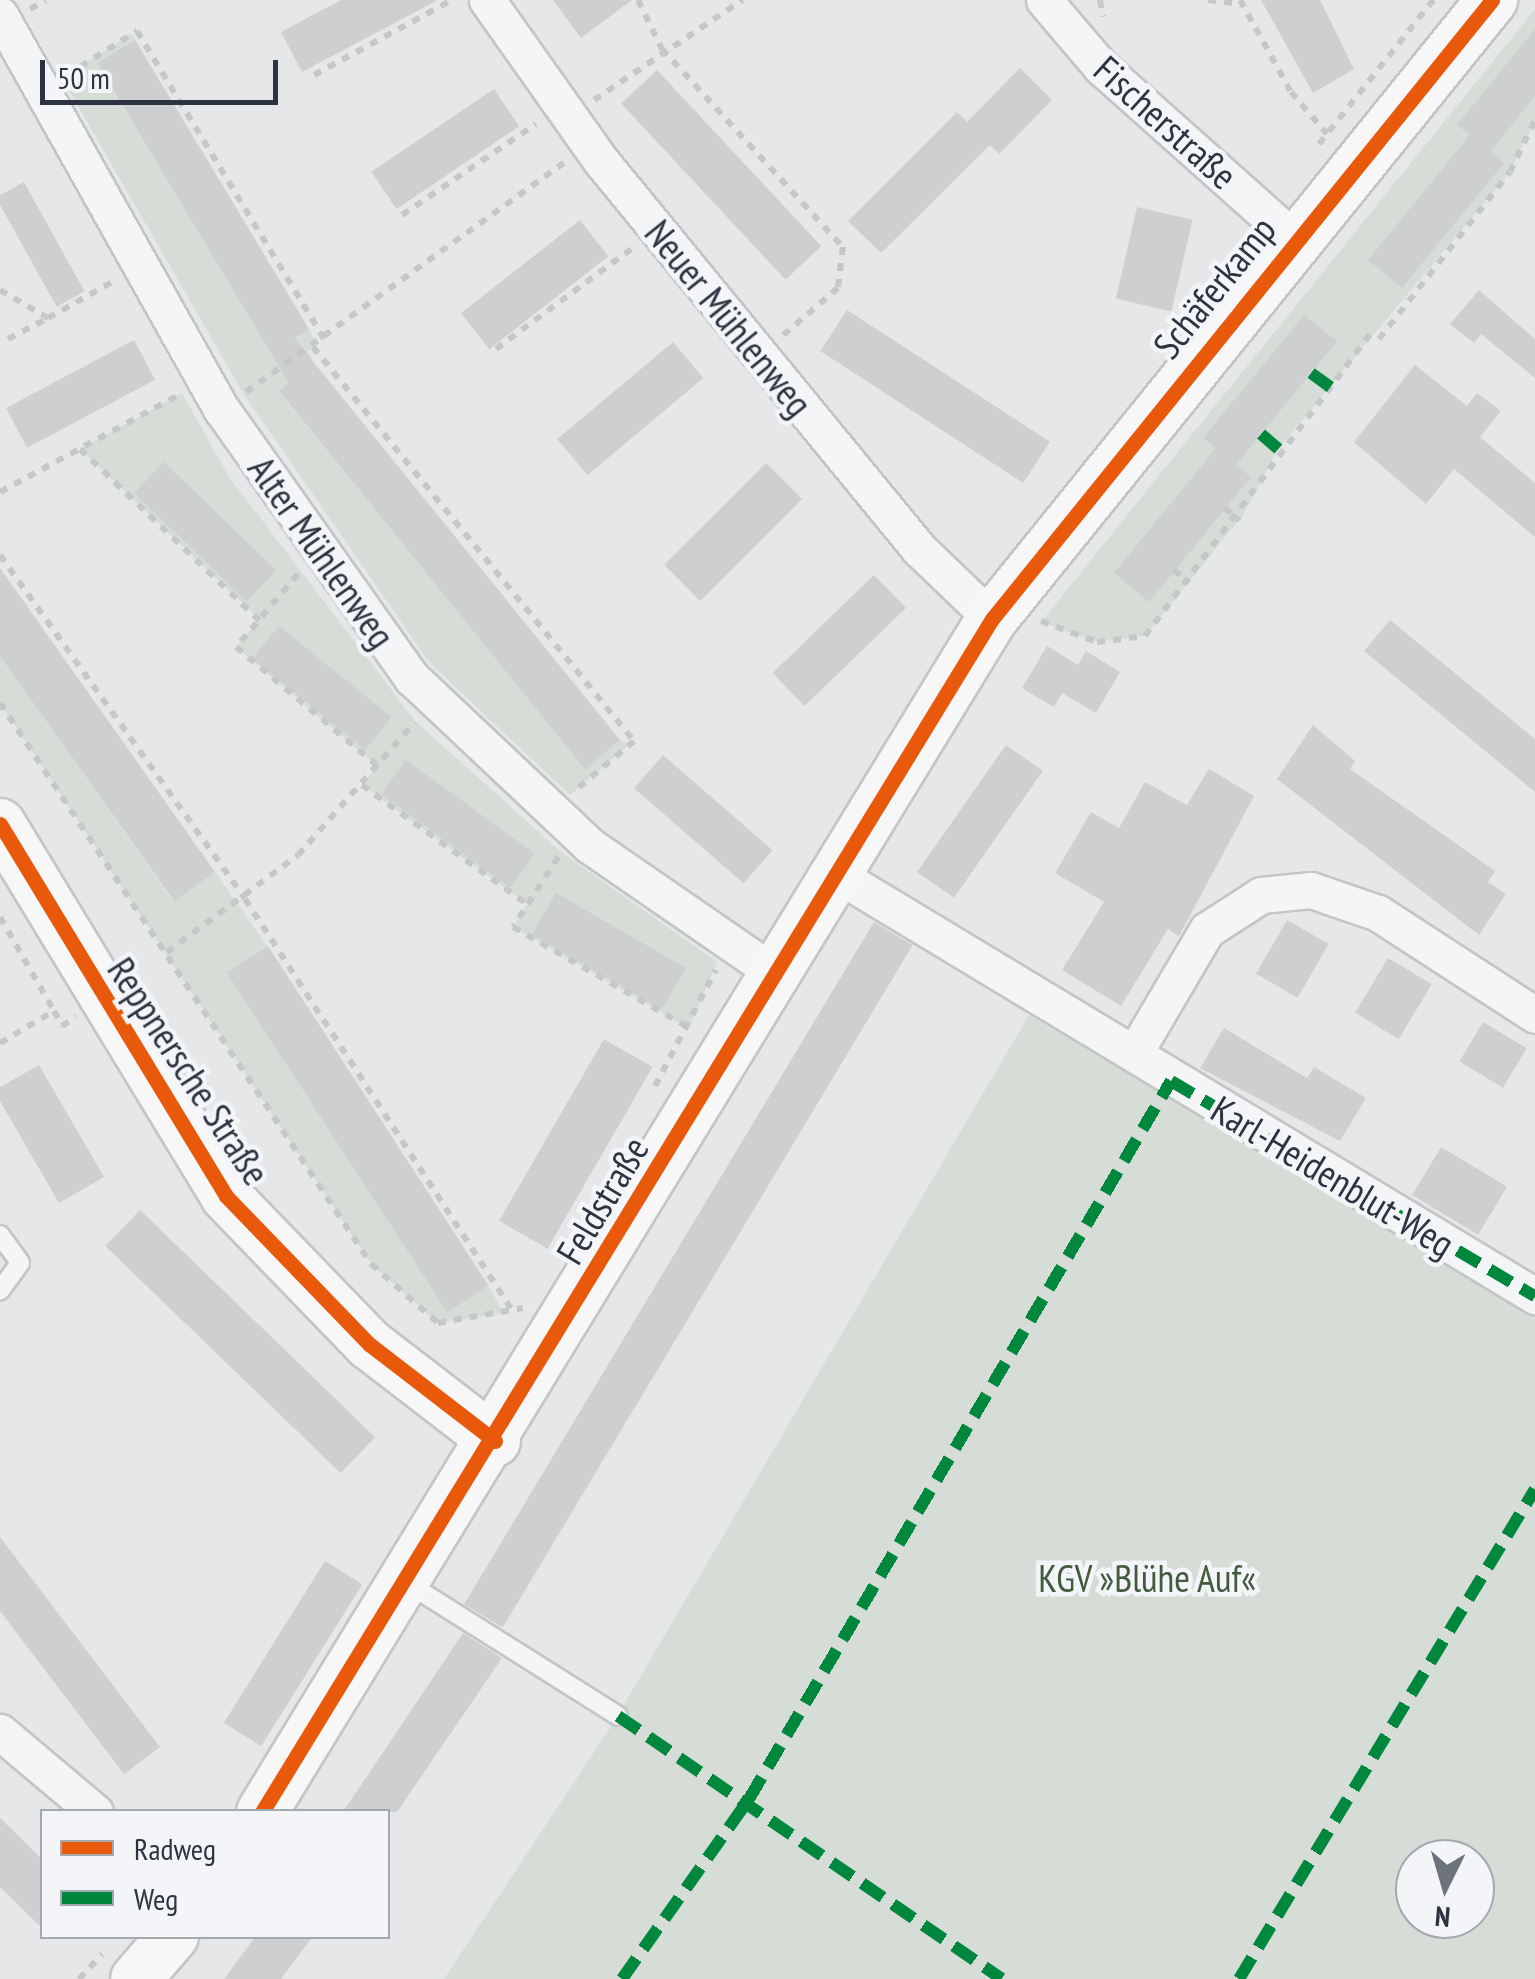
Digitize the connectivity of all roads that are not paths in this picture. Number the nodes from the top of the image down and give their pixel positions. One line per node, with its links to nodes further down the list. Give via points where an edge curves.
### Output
1 (487, 0): 6 (street, Neuer Mühlenweg, via 601,161 919,550)
2 (1044, 0): 5 (street, Fischerstraße, via 1101,67)
3 (1492, 0): 5 (street, Schäferkamp)
4 (0, 16): 9 (street, Alter Mühlenweg, via 222,410 412,678 588,845)
5 (1294, 239): 6 (street, Schäferkamp)
6 (992, 619): 8 (street, Feldstraße)
7 (0, 824): 15 (street, Reppnersche Straße, via 102,1001 238,1208 370,1344)
8 (836, 874): 9 (street, Feldstraße); 11 (street, Karl-Heidenblut-Weg)
9 (776, 974): 15 (street, Feldstraße)
10 (1535, 1016): 11 (street, via 1378,913 1311,890 1260,895 1207,930)
11 (1134, 1052): 14 (street, Karl-Heidenblut-Weg)
12 (0, 1235): 13 (lane, via 20,1263)
13 (0, 1291)
14 (1535, 1296)
15 (495, 1441): 16 (street, Feldstraße)
16 (406, 1582): 17 (lane); 20 (street, Feldstraße)
17 (618, 1716)
18 (0, 1732): 19 (street)
19 (91, 1809)
20 (264, 1809)
21 (170, 1939): 22 (street)
22 (136, 1979)

